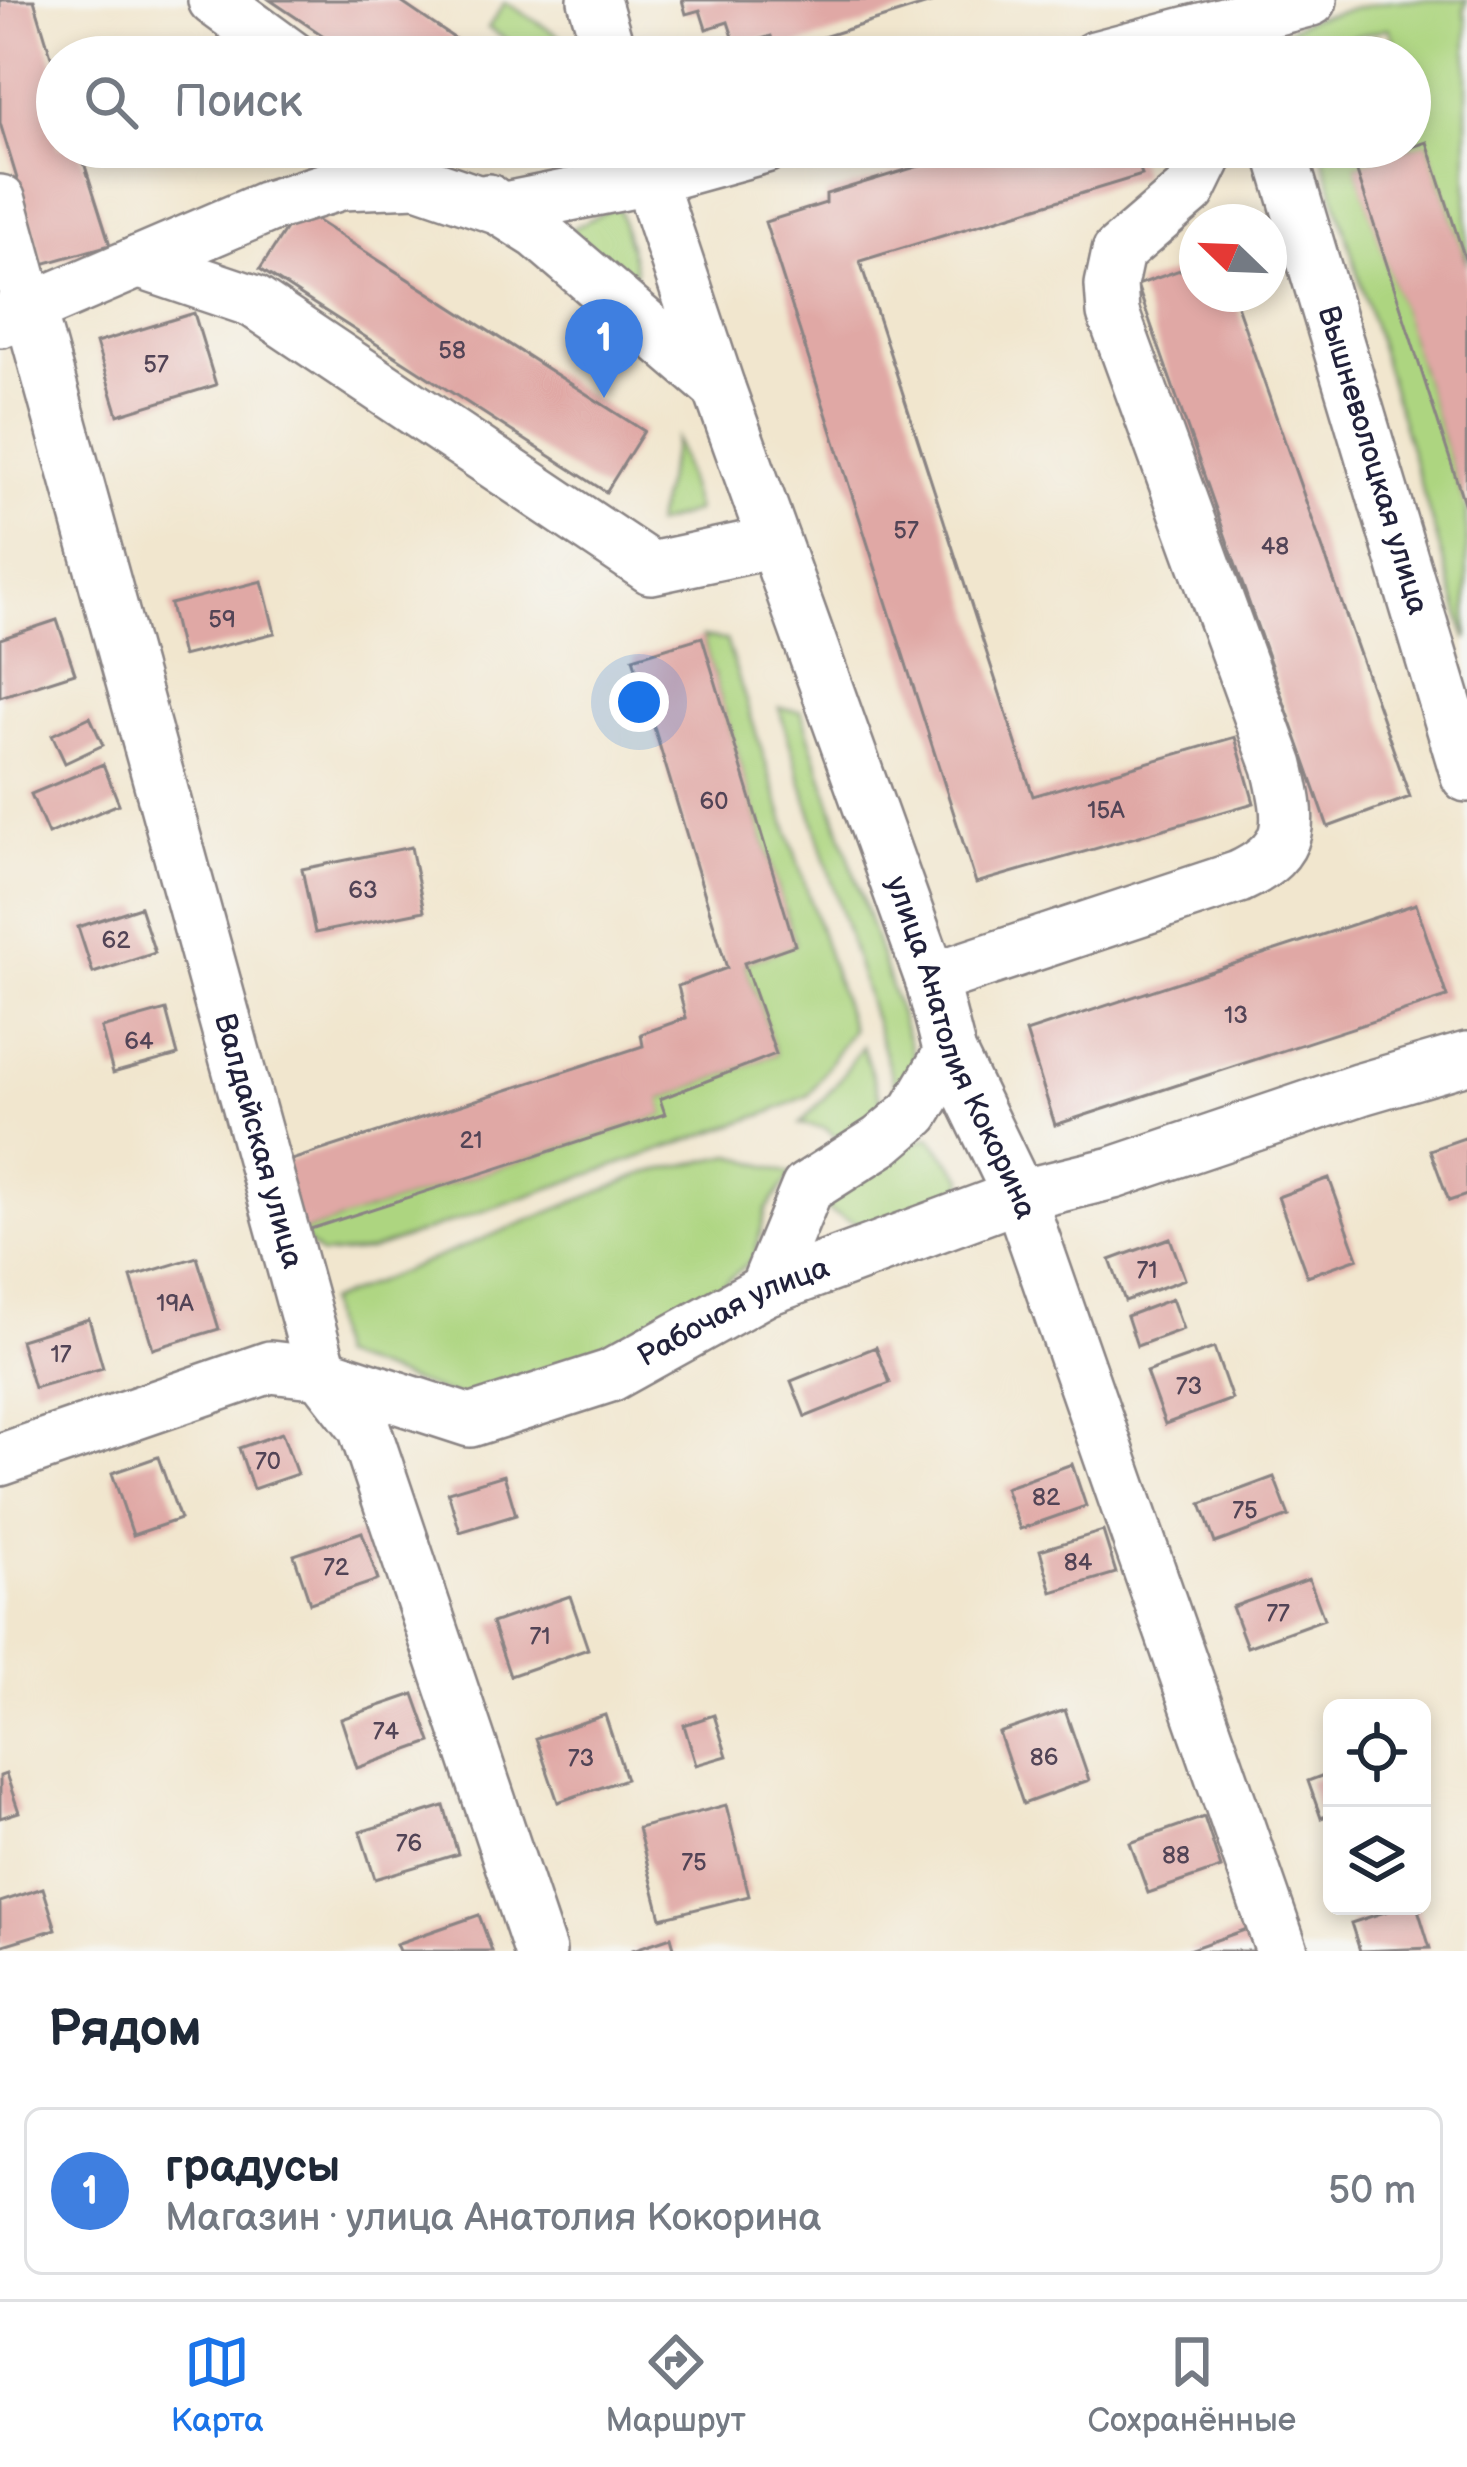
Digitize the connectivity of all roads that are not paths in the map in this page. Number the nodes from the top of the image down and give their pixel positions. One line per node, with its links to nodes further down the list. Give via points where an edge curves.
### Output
1 (214, 0): 5 (street)
2 (594, 0): 6 (street)
3 (1311, 0): 4 (street)
4 (1241, 33)
5 (263, 36)
6 (605, 36)
7 (445, 168): 13 (street)
8 (628, 168): 13 (street)
9 (646, 168): 16 (street, улица Анатолия Кокорина)
10 (1201, 168): 19 (street, via 1190,190 1118,252 1113,313 1278,766 1288,806 1284,843 1270,863 1238,877)
11 (1286, 168): 18 (street, Вышневолоцкая улица)
12 (0, 201): 15 (street, Валдайская улица)
13 (500, 208): 14 (street, via 418,182 341,184); 16 (street)
14 (138, 262): 15 (street); 17 (street, via 253,302 651,568)
15 (16, 315): 24 (street, Валдайская улица)
16 (719, 388): 17 (street, улица Анатолия Кокорина)
17 (774, 542): 19 (street, улица Анатолия Кокорина)
18 (1465, 759)
19 (931, 979): 20 (street, улица Анатолия Кокорина)
20 (950, 1053): 22 (street, улица Анатолия Кокорина); 23 (street, via 915,1112 807,1188)
21 (1467, 1058): 22 (street, Рабочая улица)
22 (1019, 1196): 23 (street, Рабочая улица); 27 (street, улица Анатолия Кокорина)
23 (765, 1290): 24 (street, Рабочая улица, via 610,1376 470,1421)
24 (322, 1373): 25 (street, Рабочая улица, via 270,1366); 26 (street, Валдайская улица, via 364,1427)
25 (0, 1460)
26 (540, 1951)
27 (1282, 1951)

